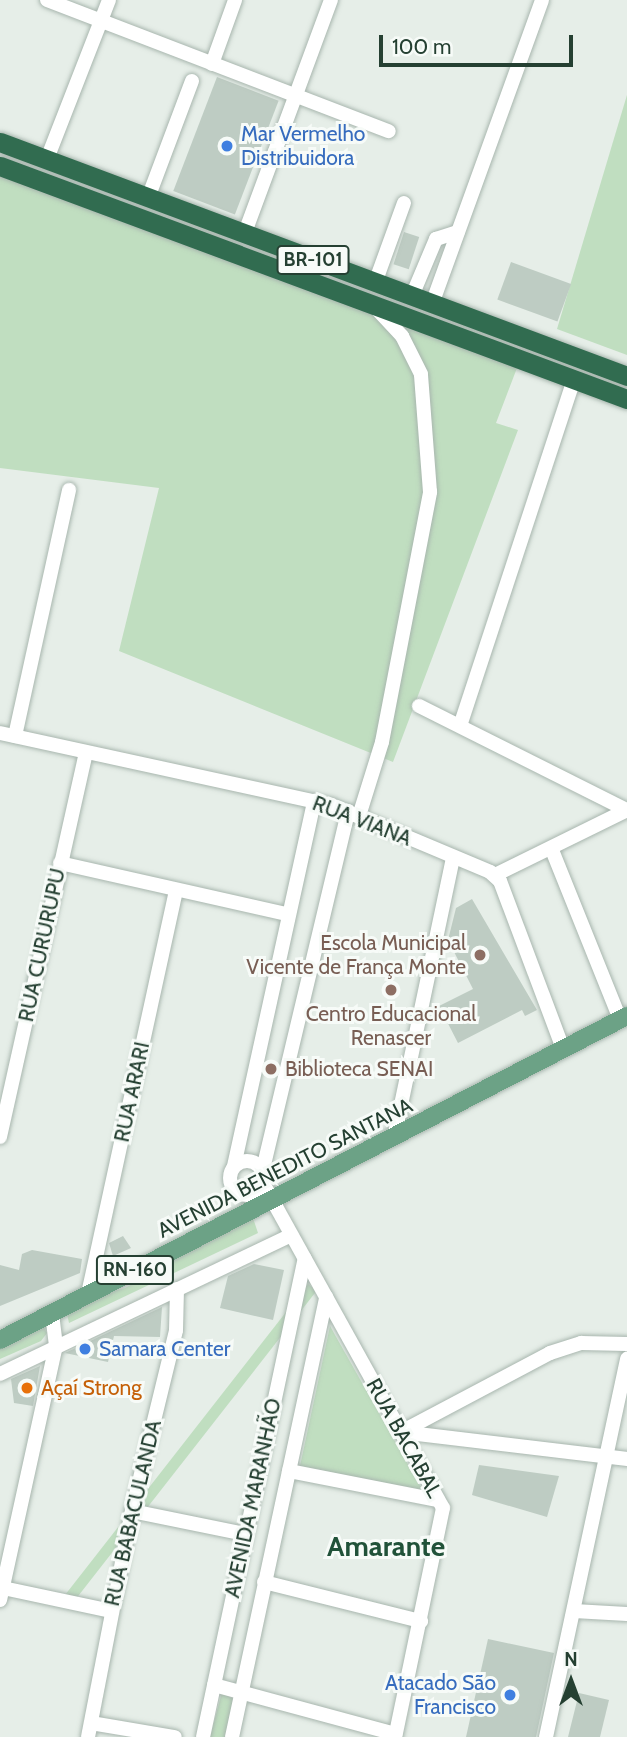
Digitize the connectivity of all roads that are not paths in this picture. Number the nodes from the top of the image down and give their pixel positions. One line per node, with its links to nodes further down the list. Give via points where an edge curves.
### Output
1 (47, 0): 6 (street)
2 (109, 0): 6 (street)
3 (235, 0): 7 (street)
4 (331, 0): 9 (street)
5 (542, 0): 16 (street)
6 (102, 19): 7 (street); 12 (street)
7 (212, 64): 9 (street)
8 (192, 81): 14 (street)
9 (295, 96): 10 (street); 17 (street)
10 (389, 131)
11 (0, 142): 12 (highway, BR-101)
12 (47, 159): 14 (highway, BR-101)
13 (0, 166): 20 (highway, BR-101)
14 (148, 198): 17 (highway, BR-101)
15 (404, 203): 18 (street)
16 (458, 232): 19 (street, via 436,239); 21 (street)
17 (244, 235): 18 (highway, BR-101)
18 (375, 283): 19 (highway, BR-101)
19 (412, 296): 21 (highway, BR-101)
20 (365, 301): 23 (highway, BR-101); 32 (street, via 389,319 421,374 430,492 382,742)
21 (432, 304): 22 (highway, BR-101)
22 (627, 376)
23 (574, 380): 24 (highway, BR-101); 27 (street)
24 (627, 399)
25 (69, 490): 28 (street)
26 (419, 706): 27 (street)
27 (461, 723): 31 (street)
28 (7, 735): 29 (street, RUA VIANA)
29 (86, 752): 30 (street, RUA VIANA); 35 (street, RUA CURURUPU)
30 (314, 801): 32 (street, RUA VIANA); 38 (street)
31 (627, 810): 33 (street)
32 (354, 814): 34 (street, RUA VIANA); 44 (street)
33 (552, 850): 36 (street); 39 (street)
34 (453, 858): 36 (street, RUA VIANA); 42 (street)
35 (60, 863): 37 (street); 41 (street, RUA CURURUPU)
36 (495, 875): 40 (street)
37 (176, 890): 38 (street); 51 (street, RUA ARARI)
38 (287, 915): 43 (street)
39 (623, 1018): 40 (main road, AVENIDA BENEDITO SANTANA / RN-160)
40 (563, 1049): 42 (main road, AVENIDA BENEDITO SANTANA / RN-160)
41 (1, 1130)
42 (394, 1138): 46 (main road, AVENIDA BENEDITO SANTANA / RN-160)
43 (234, 1166): 44 (street, via 249,1161); 45 (street)
44 (263, 1169): 46 (street)
45 (234, 1190): 46 (street, via 247,1196); 47 (street)
46 (267, 1193): 47 (main road, AVENIDA BENEDITO SANTANA / RN-160); 48 (street, RUA BACABAL)
47 (233, 1220): 51 (main road, AVENIDA BENEDITO SANTANA / RN-160)
48 (289, 1237): 49 (street, RUA BACABAL); 50 (street)
49 (305, 1259): 52 (street, RUA BACABAL); 65 (street, AVENIDA MARANHÃO)
50 (177, 1289): 56 (street); 64 (street, RUA BABACULANDA, via 176,1330)
51 (88, 1294): 53 (main road, AVENIDA BENEDITO SANTANA / RN-160)
52 (326, 1297): 59 (street, RUA BACABAL); 62 (street, AVENIDA MARANHÃO)
53 (52, 1312): 54 (main road, AVENIDA BENEDITO SANTANA / RN-160); 56 (street)
54 (0, 1340)
55 (627, 1344): 59 (street, via 581,1343 550,1353)
56 (56, 1346): 58 (street); 67 (street)
57 (627, 1359): 60 (street)
58 (0, 1374)
59 (401, 1432): 60 (street); 63 (street, RUA BACABAL)
60 (607, 1458): 61 (street); 69 (street)
61 (627, 1459)
62 (289, 1471): 63 (street); 66 (street, AVENIDA MARANHÃO)
63 (437, 1500): 71 (street, RUA BACABAL, via 444,1517)
64 (132, 1511): 65 (street); 68 (street, RUA BABACULANDA)
65 (245, 1534): 72 (street, AVENIDA MARANHÃO)
66 (264, 1582): 71 (street); 73 (street, AVENIDA MARANHÃO)
67 (1, 1594): 68 (street)
68 (111, 1611): 74 (street, RUA BABACULANDA)
69 (574, 1612): 70 (street); 79 (street)
70 (627, 1614)
71 (421, 1620): 75 (street, RUA BACABAL)
72 (214, 1685): 73 (street); 77 (street, AVENIDA MARANHÃO)
73 (241, 1692): 75 (street); 78 (street, AVENIDA MARANHÃO)
74 (89, 1730): 76 (street)
75 (395, 1735)
76 (175, 1737)
77 (203, 1737)
78 (232, 1737)
79 (546, 1737)

